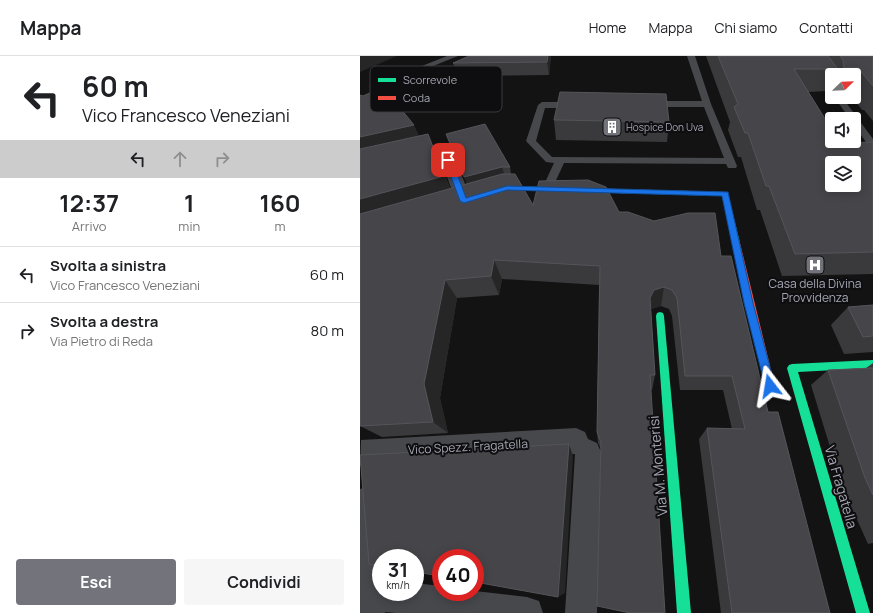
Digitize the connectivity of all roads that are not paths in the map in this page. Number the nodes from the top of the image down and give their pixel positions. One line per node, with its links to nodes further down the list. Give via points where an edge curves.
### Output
1 (454, 56): 3 (lane)
2 (691, 56): 5 (lane)
3 (428, 66)
4 (636, 104): 5 (lane)
5 (706, 104): 9 (lane, via 731,164)
6 (589, 105): 9 (lane, via 542,105 530,141 549,160)
7 (861, 129): 8 (lane)
8 (873, 146)
9 (560, 160): 11 (lane)
10 (360, 167): 13 (street, via 443,146)
11 (547, 189): 12 (street, via 507,188); 16 (street, via 725,194)
12 (485, 195)
13 (464, 201)
14 (660, 316): 21 (street, Via M. Monterisi)
15 (873, 364): 22 (street, Via Fragatella, via 792,368)
16 (770, 386)
17 (361, 448): 18 (street); 20 (street, Vico Spezz. Fragatella, via 582,446)
18 (370, 603): 19 (street)
19 (527, 613)
20 (581, 613)
21 (684, 613)
22 (863, 613)

